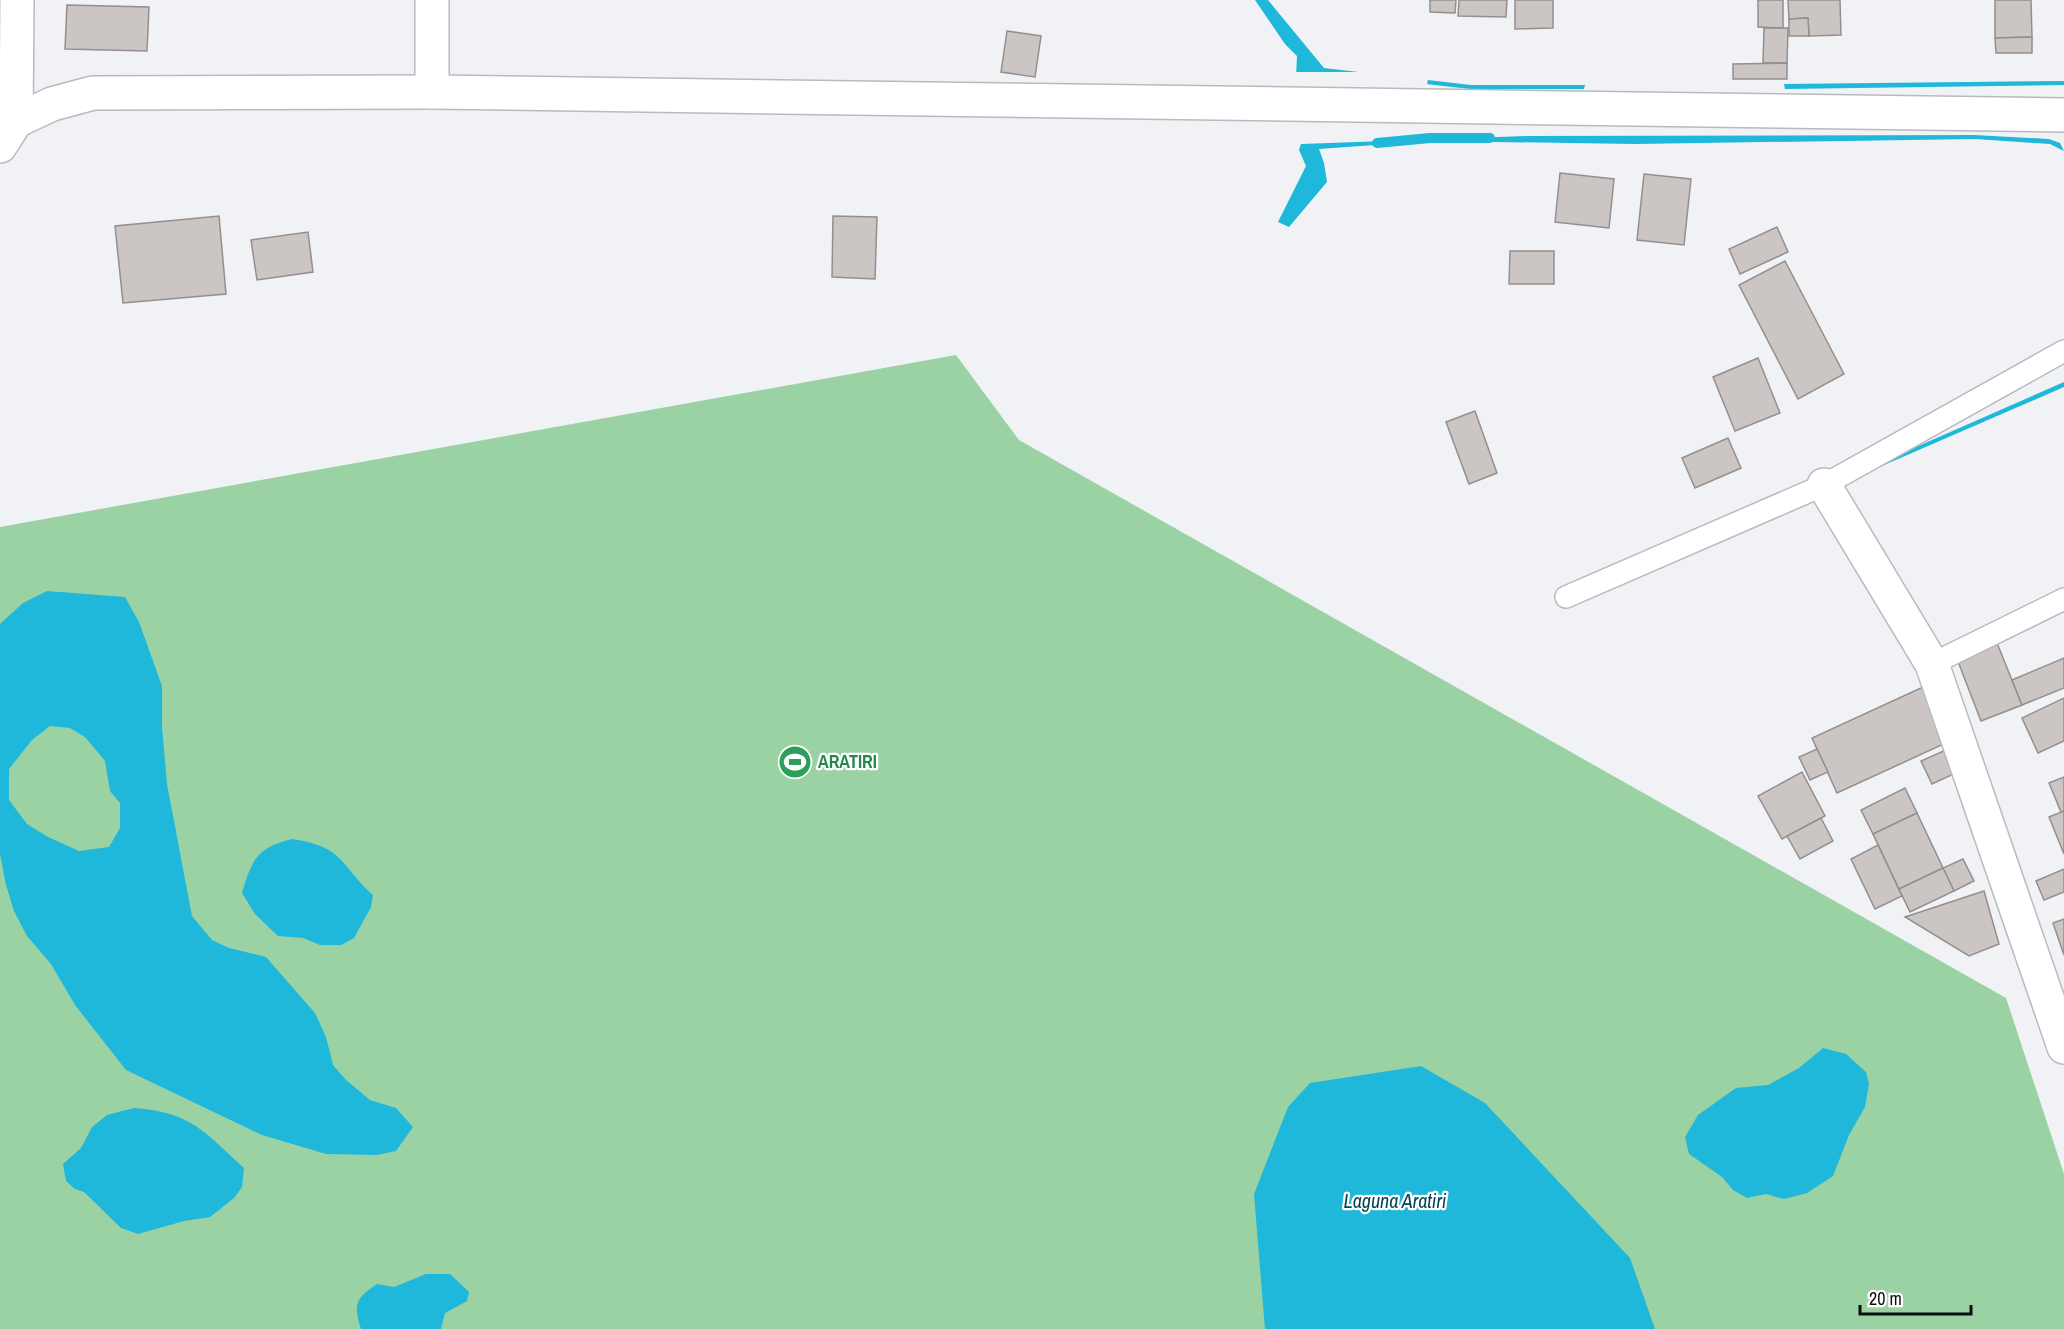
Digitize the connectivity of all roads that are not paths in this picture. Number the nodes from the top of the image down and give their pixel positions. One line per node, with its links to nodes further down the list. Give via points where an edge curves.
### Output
1 (17, 0): 5 (street)
2 (432, 0): 3 (street)
3 (432, 92): 4 (street); 5 (street, via 93,93 52,104)
4 (2064, 115)
5 (8, 134)
6 (2064, 351): 7 (lane)
7 (1824, 485): 8 (lane); 10 (street)
8 (1566, 597)
9 (2064, 600): 10 (lane)
10 (1932, 664): 11 (street)
11 (2056, 996): 12 (street)
12 (2064, 1047)

